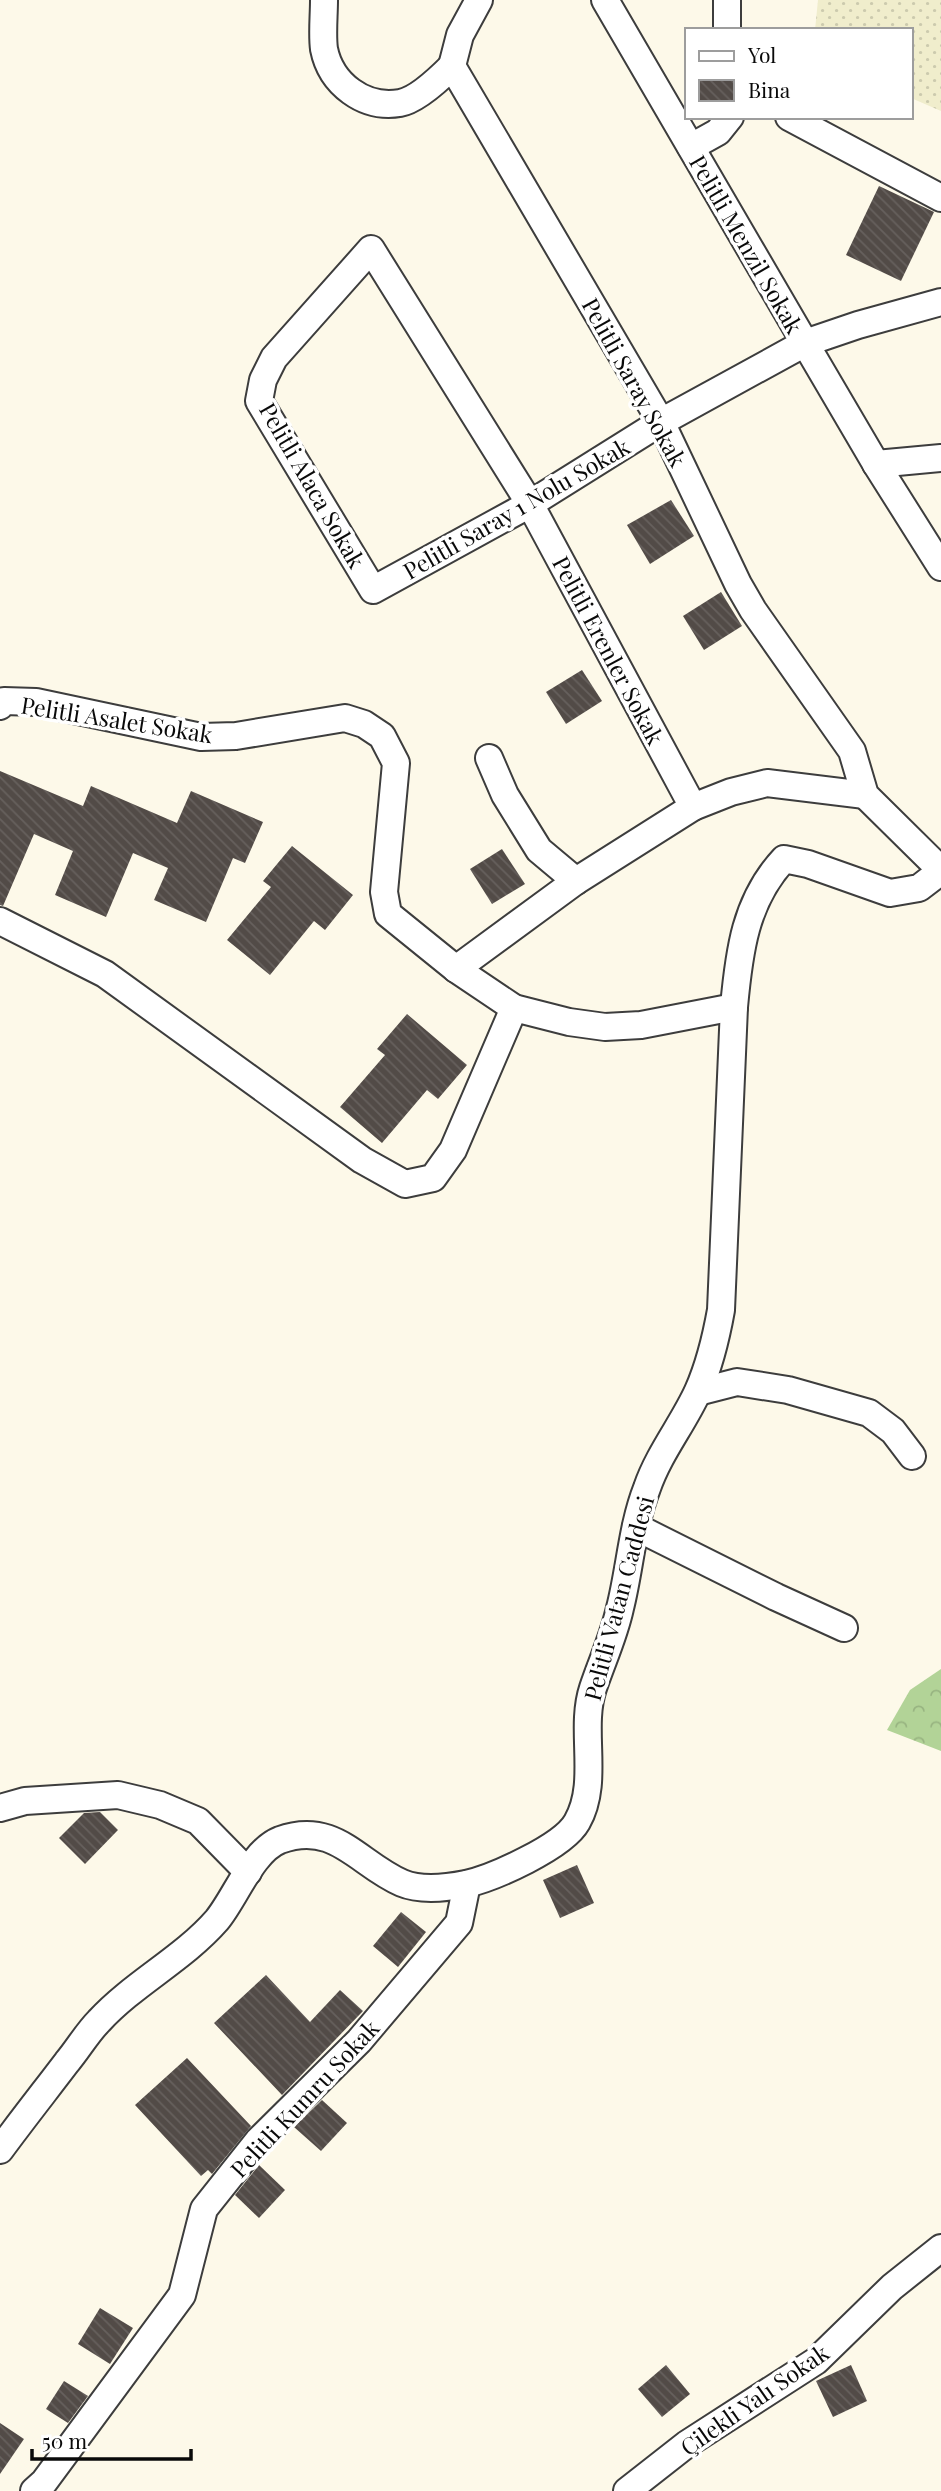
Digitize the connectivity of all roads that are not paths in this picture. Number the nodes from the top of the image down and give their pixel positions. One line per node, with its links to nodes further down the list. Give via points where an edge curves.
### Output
1 (324, 0): 6 (street, via 324,48 331,71 344,87 366,101 401,103 433,85)
2 (479, 0): 6 (street, via 460,35)
3 (605, 0): 9 (street, Pelitli Menzil Sokak)
4 (727, 0): 5 (street)
5 (727, 28)
6 (452, 66): 14 (street, Pelitli Saray Sokak)
7 (729, 119): 9 (street, via 719,132)
8 (793, 119): 10 (street)
9 (691, 147): 13 (street, Pelitli Menzil Sokak)
10 (941, 198)
11 (371, 249): 17 (street, Pelitli Erenler Sokak); 19 (street, Pelitli Alaca Sokak, via 274,358 259,401)
12 (941, 302): 13 (street)
13 (805, 343): 14 (street, Pelitli Saray 1 Nolu Sokak); 16 (street)
14 (661, 422): 17 (street, Pelitli Saray 1 Nolu Sokak); 22 (street, Pelitli Saray Sokak, via 738,584 852,751)
15 (941, 458): 16 (street)
16 (876, 464): 18 (street)
17 (530, 503): 19 (street, Pelitli Saray 1 Nolu Sokak); 23 (street, Pelitli Erenler Sokak)
18 (941, 567)
19 (373, 590)
20 (0, 706): 27 (street, Pelitli Asalet Sokak, via 4,701 37,702 201,737 236,736 345,718 364,724 382,736 396,763 384,892 388,914)
21 (489, 758): 25 (street, via 505,795 539,850)
22 (865, 795): 23 (street, via 767,783); 24 (street, Pelitli Saray Sokak)
23 (693, 807): 25 (street)
24 (941, 870): 28 (street, Pelitli Vatan Caddesi, via 919,888 890,892 784,859 751,909 737,966)
25 (576, 881): 27 (street)
26 (0, 921): 29 (street, via 105,974 362,1160 405,1184 433,1178 453,1150)
27 (456, 969): 29 (street, Pelitli Asalet Sokak)
28 (734, 1007): 29 (street, Pelitli Asalet Sokak, via 641,1025 605,1027); 30 (street, Pelitli Vatan Caddesi, via 722,1310)
29 (514, 1008)
30 (698, 1392): 31 (street, via 737,1382 788,1390 869,1413 893,1431); 32 (street, Pelitli Vatan Caddesi, via 656,1466)
31 (912, 1456)
32 (636, 1527): 33 (street); 36 (street, Pelitli Vatan Caddesi, via 617,1620 592,1690 588,1770 577,1822 562,1838 508,1870)
33 (844, 1628)
34 (0, 1808): 35 (street, via 25,1801 118,1795 160,1805 198,1821)
35 (248, 1872): 36 (street, Pelitli Vatan Caddesi, via 277,1841 299,1835 328,1836 405,1885 436,1889); 37 (street, Pelitli Vatan Caddesi, via 216,1921 99,2021)
36 (467, 1884): 40 (street, Pelitli Kumru Sokak, via 458,1923 359,2041 258,2141 204,2210 182,2295)
37 (10, 2122): 38 (street, Pelitli Vatan Caddesi)
38 (0, 2150)
39 (941, 2248): 41 (street, Çilekli Yalı Sokak, via 892,2287 816,2361 687,2444)
40 (34, 2491)
41 (627, 2491)

